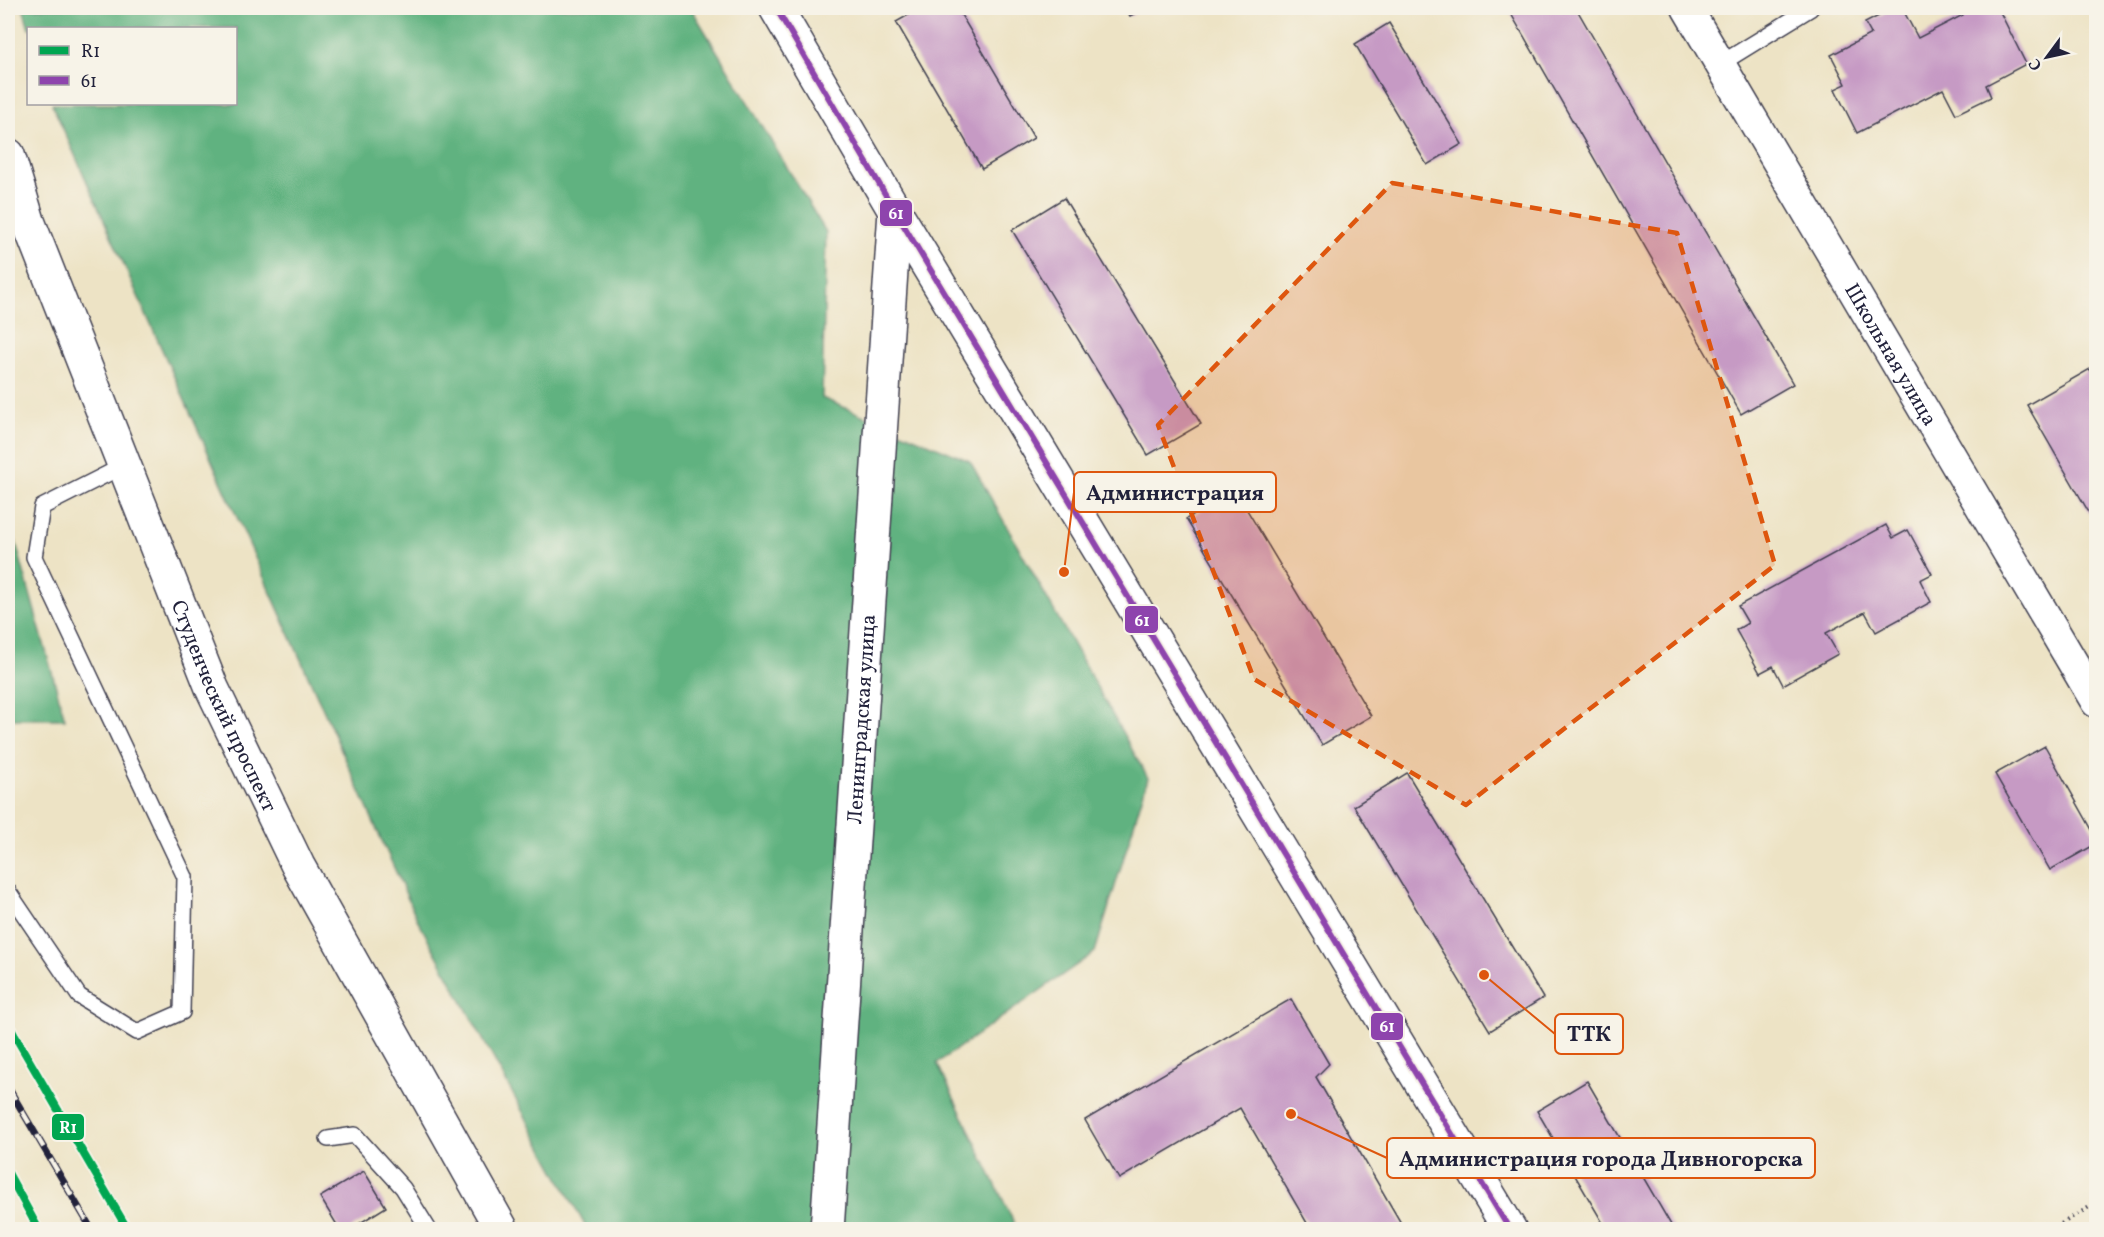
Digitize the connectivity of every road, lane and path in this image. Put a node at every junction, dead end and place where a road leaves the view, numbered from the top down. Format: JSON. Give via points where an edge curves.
{"nodes":[{"id":1,"x":776,"y":8,"type":"edge"},
{"id":2,"x":1687,"y":8,"type":"edge"},
{"id":3,"x":1812,"y":8,"type":"edge"},
{"id":4,"x":1720,"y":64,"type":"junction"},
{"id":5,"x":8,"y":155,"type":"edge"},
{"id":6,"x":895,"y":211,"type":"junction"},
{"id":7,"x":125,"y":465,"type":"junction"},
{"id":8,"x":2097,"y":702,"type":"edge"},
{"id":9,"x":8,"y":891,"type":"edge"},
{"id":10,"x":328,"y":1139,"type":"dead end"},
{"id":11,"x":2097,"y":1203,"type":"edge"},
{"id":12,"x":429,"y":1230,"type":"edge"},
{"id":13,"x":502,"y":1230,"type":"edge"},
{"id":14,"x":827,"y":1230,"type":"edge"},
{"id":15,"x":1510,"y":1230,"type":"edge"},
{"id":16,"x":2051,"y":1230,"type":"edge"}],
"edges":[{"from":1,"to":6,"type":"main road"},
{"from":2,"to":4,"type":"street","name":"Школьная улица"},
{"from":3,"to":4,"type":"lane"},
{"from":4,"to":8,"type":"street","name":"Школьная улица"},
{"from":5,"to":7,"type":"main road","name":"Студенческий проспект","via":[[28,221]]},
{"from":6,"to":14,"type":"main road","name":"Ленинградская улица"},
{"from":6,"to":15,"type":"main road"},
{"from":7,"to":9,"type":"lane","via":[[42,507],[34,557],[185,877],[182,1012],[137,1032],[79,996]]},
{"from":7,"to":13,"type":"main road","name":"Студенческий проспект","via":[[212,688],[298,866]]},
{"from":10,"to":12,"type":"lane","via":[[355,1135],[403,1188]]},
{"from":11,"to":16,"type":"path"}]}
